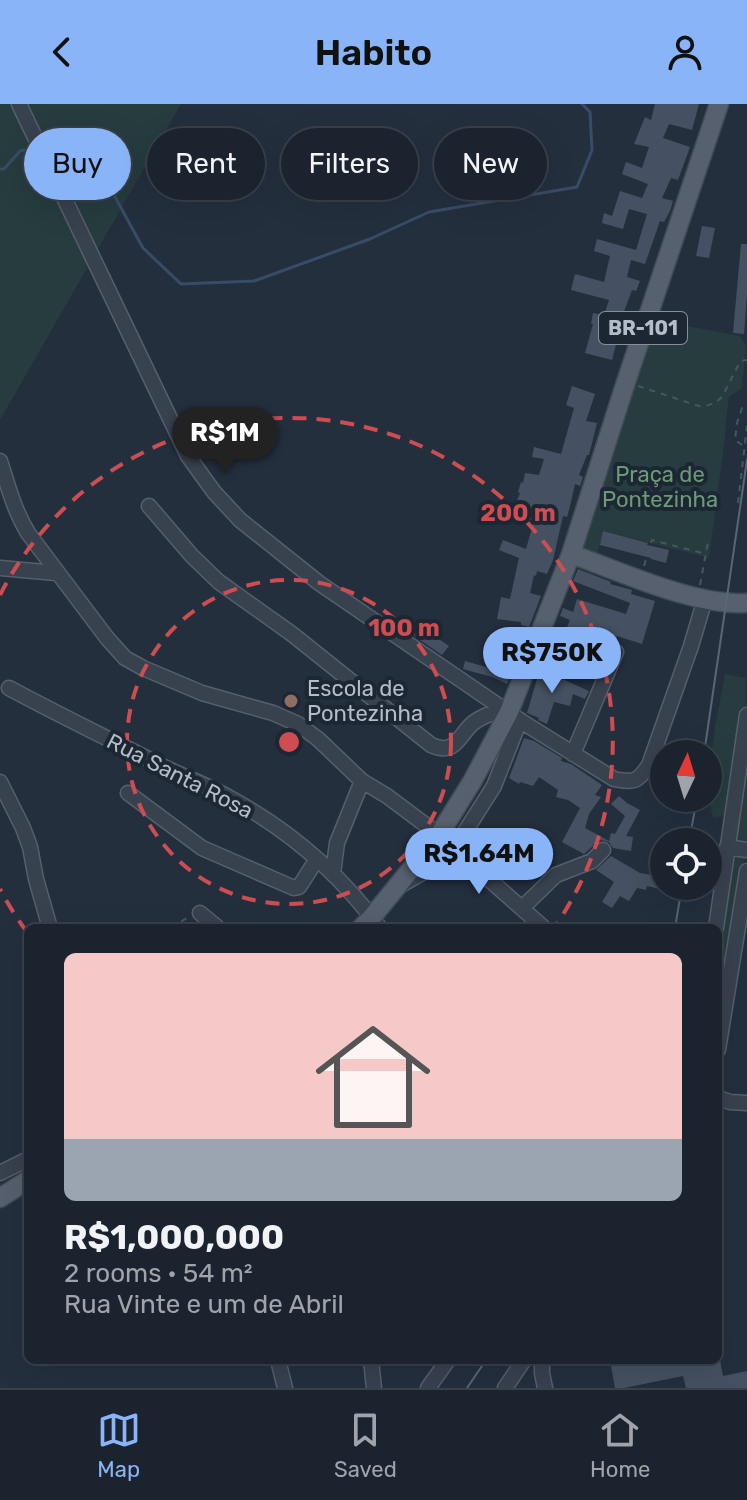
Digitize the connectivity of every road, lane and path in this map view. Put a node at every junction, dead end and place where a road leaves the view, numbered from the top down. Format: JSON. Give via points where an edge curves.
{"nodes":[{"id":1,"x":19,"y":104,"type":"edge"},
{"id":2,"x":719,"y":104,"type":"edge"},
{"id":3,"x":747,"y":360,"type":"edge"},
{"id":4,"x":626,"y":382,"type":"junction"},
{"id":5,"x":747,"y":408,"type":"edge"},
{"id":6,"x":737,"y":423,"type":"junction"},
{"id":7,"x":747,"y":425,"type":"edge"},
{"id":8,"x":744,"y":446,"type":"junction"},
{"id":9,"x":0,"y":461,"type":"edge"},
{"id":10,"x":738,"y":503,"type":"dead end"},
{"id":11,"x":149,"y":506,"type":"dead end"},
{"id":12,"x":708,"y":542,"type":"dead end"},
{"id":13,"x":571,"y":554,"type":"junction"},
{"id":14,"x":706,"y":554,"type":"junction"},
{"id":15,"x":0,"y":568,"type":"edge"},
{"id":16,"x":56,"y":573,"type":"junction"},
{"id":17,"x":640,"y":579,"type":"junction"},
{"id":18,"x":701,"y":598,"type":"junction"},
{"id":19,"x":747,"y":603,"type":"edge"},
{"id":20,"x":616,"y":652,"type":"dead end"},
{"id":21,"x":9,"y":688,"type":"dead end"},
{"id":22,"x":511,"y":713,"type":"junction"},
{"id":23,"x":747,"y":715,"type":"edge"},
{"id":24,"x":573,"y":754,"type":"junction"},
{"id":25,"x":479,"y":768,"type":"junction"},
{"id":26,"x":497,"y":778,"type":"junction"},
{"id":27,"x":362,"y":781,"type":"junction"},
{"id":28,"x":0,"y":782,"type":"edge"},
{"id":29,"x":128,"y":793,"type":"dead end"},
{"id":30,"x":445,"y":841,"type":"junction"},
{"id":31,"x":727,"y":847,"type":"junction"},
{"id":32,"x":603,"y":850,"type":"dead end"},
{"id":33,"x":747,"y":850,"type":"edge"},
{"id":34,"x":317,"y":859,"type":"junction"},
{"id":35,"x":333,"y":873,"type":"junction"},
{"id":36,"x":723,"y":880,"type":"junction"},
{"id":37,"x":746,"y":880,"type":"edge"},
{"id":38,"x":522,"y":908,"type":"junction"},
{"id":39,"x":200,"y":913,"type":"joint"},
{"id":40,"x":49,"y":924,"type":"edge"},
{"id":41,"x":176,"y":924,"type":"edge"},
{"id":42,"x":213,"y":924,"type":"edge"},
{"id":43,"x":371,"y":924,"type":"edge"},
{"id":44,"x":538,"y":924,"type":"edge"},
{"id":45,"x":717,"y":924,"type":"edge"},
{"id":46,"x":722,"y":1026,"type":"edge"},
{"id":47,"x":722,"y":1099,"type":"edge"},
{"id":48,"x":747,"y":1103,"type":"edge"},
{"id":49,"x":24,"y":1161,"type":"edge"},
{"id":50,"x":0,"y":1173,"type":"edge"},
{"id":51,"x":24,"y":1183,"type":"edge"},
{"id":52,"x":0,"y":1198,"type":"edge"},
{"id":53,"x":279,"y":1364,"type":"edge"},
{"id":54,"x":371,"y":1364,"type":"edge"},
{"id":55,"x":445,"y":1364,"type":"edge"},
{"id":56,"x":521,"y":1364,"type":"edge"},
{"id":57,"x":542,"y":1364,"type":"edge"},
{"id":58,"x":285,"y":1388,"type":"edge"},
{"id":59,"x":374,"y":1388,"type":"edge"},
{"id":60,"x":428,"y":1388,"type":"edge"},
{"id":61,"x":505,"y":1388,"type":"edge"},
{"id":62,"x":545,"y":1388,"type":"edge"}],
"edges":[{"from":1,"to":22,"type":"street","via":[[171,423],[214,492],[240,520],[319,583]]},
{"from":2,"to":4,"type":"main road","number":"BR-101"},
{"from":3,"to":4,"type":"path","via":[[741,361],[722,397],[702,407]]},
{"from":4,"to":13,"type":"main road","number":"BR-101"},
{"from":5,"to":6,"type":"path","via":[[742,408]]},
{"from":6,"to":7,"type":"path"},
{"from":6,"to":8,"type":"path","via":[[735,440]]},
{"from":7,"to":8,"type":"path"},
{"from":8,"to":10,"type":"path"},
{"from":9,"to":16,"type":"street","via":[[18,518]]},
{"from":11,"to":22,"type":"street","via":[[219,582],[431,745],[448,748],[473,723]]},
{"from":12,"to":14,"type":"path"},
{"from":13,"to":17,"type":"main road"},
{"from":13,"to":22,"type":"main road","number":"BR-101"},
{"from":14,"to":17,"type":"path","via":[[652,540]]},
{"from":14,"to":18,"type":"path"},
{"from":15,"to":16,"type":"street"},
{"from":16,"to":27,"type":"street","via":[[125,658],[202,693],[287,718]]},
{"from":17,"to":18,"type":"main road"},
{"from":18,"to":19,"type":"main road"},
{"from":18,"to":24,"type":"street","via":[[691,646],[642,776],[636,781],[614,779]]},
{"from":20,"to":24,"type":"street"},
{"from":21,"to":34,"type":"street","name":"Rua Santa Rosa","via":[[226,796]]},
{"from":22,"to":24,"type":"street"},
{"from":22,"to":25,"type":"main road","number":"BR-101"},
{"from":22,"to":26,"type":"street"},
{"from":23,"to":31,"type":"street"},
{"from":25,"to":26,"type":"street"},
{"from":25,"to":30,"type":"main road","number":"BR-101"},
{"from":26,"to":30,"type":"street","via":[[463,835]]},
{"from":27,"to":30,"type":"street"},
{"from":27,"to":35,"type":"street","via":[[337,843]]},
{"from":28,"to":40,"type":"street","via":[[30,847]]},
{"from":29,"to":34,"type":"street","via":[[202,848],[294,888]]},
{"from":30,"to":38,"type":"street"},
{"from":30,"to":43,"type":"main road","number":"BR-101","via":[[395,888]]},
{"from":31,"to":33,"type":"street"},
{"from":31,"to":36,"type":"street"},
{"from":32,"to":38,"type":"street","via":[[592,861],[556,875]]},
{"from":34,"to":35,"type":"street","name":"Rua Santa Rosa"},
{"from":35,"to":43,"type":"street","name":"Rua Santa Rosa"},
{"from":36,"to":37,"type":"street"},
{"from":36,"to":45,"type":"street"},
{"from":37,"to":46,"type":"street"},
{"from":38,"to":44,"type":"street"},
{"from":39,"to":41,"type":"path"},
{"from":39,"to":42,"type":"street"},
{"from":47,"to":48,"type":"street"},
{"from":49,"to":50,"type":"street"},
{"from":51,"to":52,"type":"main road"},
{"from":53,"to":58,"type":"street"},
{"from":54,"to":59,"type":"street"},
{"from":55,"to":60,"type":"street"},
{"from":56,"to":61,"type":"street"},
{"from":57,"to":62,"type":"street"}]}
